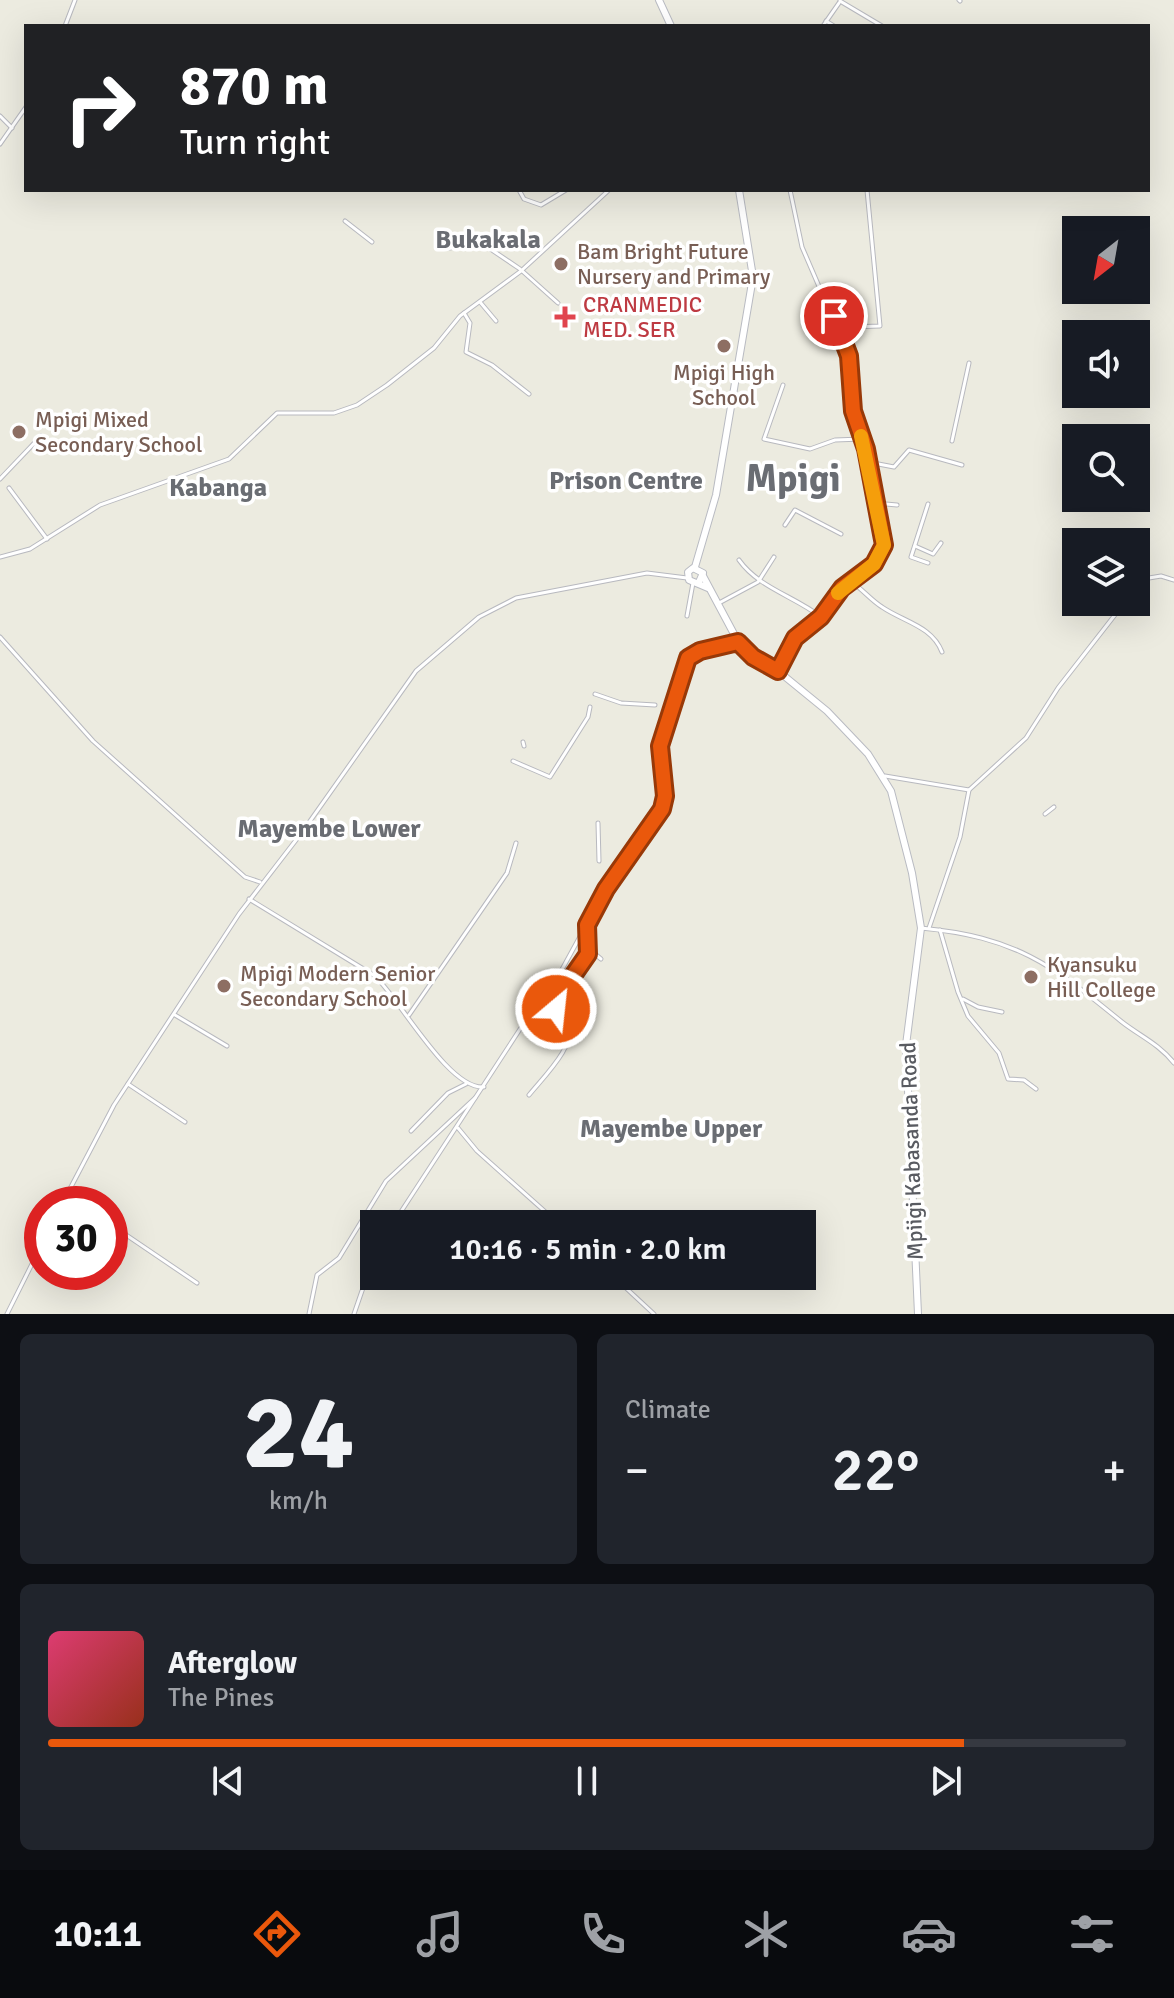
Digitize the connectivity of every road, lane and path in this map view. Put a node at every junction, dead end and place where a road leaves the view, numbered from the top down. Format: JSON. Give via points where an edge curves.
{"nodes":[{"id":1,"x":75,"y":0,"type":"edge"},
{"id":2,"x":659,"y":0,"type":"edge"},
{"id":3,"x":841,"y":1,"type":"edge"},
{"id":4,"x":66,"y":24,"type":"edge"},
{"id":5,"x":670,"y":24,"type":"edge"},
{"id":6,"x":825,"y":24,"type":"edge"},
{"id":7,"x":879,"y":24,"type":"edge"},
{"id":8,"x":24,"y":110,"type":"edge"},
{"id":9,"x":0,"y":116,"type":"edge"},
{"id":10,"x":12,"y":128,"type":"junction"},
{"id":11,"x":0,"y":144,"type":"edge"},
{"id":12,"x":520,"y":192,"type":"edge"},
{"id":13,"x":563,"y":192,"type":"edge"},
{"id":14,"x":607,"y":192,"type":"edge"},
{"id":15,"x":739,"y":192,"type":"edge"},
{"id":16,"x":790,"y":192,"type":"edge"},
{"id":17,"x":867,"y":192,"type":"edge"},
{"id":18,"x":345,"y":221,"type":"dead end"},
{"id":19,"x":372,"y":242,"type":"dead end"},
{"id":20,"x":449,"y":248,"type":"dead end"},
{"id":21,"x":521,"y":271,"type":"junction"},
{"id":22,"x":480,"y":302,"type":"junction"},
{"id":23,"x":558,"y":303,"type":"dead end"},
{"id":24,"x":464,"y":313,"type":"junction"},
{"id":25,"x":496,"y":321,"type":"dead end"},
{"id":26,"x":837,"y":322,"type":"junction"},
{"id":27,"x":969,"y":363,"type":"dead end"},
{"id":28,"x":783,"y":385,"type":"dead end"},
{"id":29,"x":529,"y":394,"type":"dead end"},
{"id":30,"x":41,"y":436,"type":"dead end"},
{"id":31,"x":862,"y":439,"type":"junction"},
{"id":32,"x":952,"y":441,"type":"dead end"},
{"id":33,"x":868,"y":462,"type":"junction"},
{"id":34,"x":962,"y":465,"type":"dead end"},
{"id":35,"x":0,"y":479,"type":"edge"},
{"id":36,"x":9,"y":488,"type":"dead end"},
{"id":37,"x":875,"y":503,"type":"junction"},
{"id":38,"x":928,"y":504,"type":"dead end"},
{"id":39,"x":897,"y":505,"type":"dead end"},
{"id":40,"x":785,"y":525,"type":"dead end"},
{"id":41,"x":841,"y":534,"type":"dead end"},
{"id":42,"x":47,"y":539,"type":"junction"},
{"id":43,"x":941,"y":543,"type":"dead end"},
{"id":44,"x":915,"y":546,"type":"junction"},
{"id":45,"x":701,"y":548,"type":"junction"},
{"id":46,"x":0,"y":557,"type":"edge"},
{"id":47,"x":774,"y":557,"type":"dead end"},
{"id":48,"x":739,"y":560,"type":"dead end"},
{"id":49,"x":928,"y":563,"type":"dead end"},
{"id":50,"x":627,"y":568,"type":"dead end"},
{"id":51,"x":629,"y":575,"type":"junction"},
{"id":52,"x":693,"y":577,"type":"junction"},
{"id":53,"x":1150,"y":578,"type":"edge"},
{"id":54,"x":1174,"y":580,"type":"edge"},
{"id":55,"x":758,"y":582,"type":"junction"},
{"id":56,"x":851,"y":582,"type":"junction"},
{"id":57,"x":716,"y":604,"type":"junction"},
{"id":58,"x":687,"y":616,"type":"dead end"},
{"id":59,"x":1114,"y":616,"type":"edge"},
{"id":60,"x":821,"y":617,"type":"junction"},
{"id":61,"x":0,"y":637,"type":"edge"},
{"id":62,"x":738,"y":642,"type":"junction"},
{"id":63,"x":688,"y":648,"type":"dead end"},
{"id":64,"x":942,"y":652,"type":"dead end"},
{"id":65,"x":691,"y":654,"type":"junction"},
{"id":66,"x":778,"y":671,"type":"junction"},
{"id":67,"x":595,"y":694,"type":"dead end"},
{"id":68,"x":655,"y":705,"type":"dead end"},
{"id":69,"x":590,"y":707,"type":"dead end"},
{"id":70,"x":513,"y":761,"type":"dead end"},
{"id":71,"x":882,"y":776,"type":"junction"},
{"id":72,"x":969,"y":790,"type":"junction"},
{"id":73,"x":1054,"y":807,"type":"dead end"},
{"id":74,"x":1045,"y":814,"type":"dead end"},
{"id":75,"x":598,"y":823,"type":"dead end"},
{"id":76,"x":516,"y":843,"type":"dead end"},
{"id":77,"x":599,"y":861,"type":"dead end"},
{"id":78,"x":261,"y":882,"type":"junction"},
{"id":79,"x":249,"y":899,"type":"junction"},
{"id":80,"x":587,"y":925,"type":"junction"},
{"id":81,"x":921,"y":928,"type":"junction"},
{"id":82,"x":929,"y":929,"type":"junction"},
{"id":83,"x":940,"y":930,"type":"junction"},
{"id":84,"x":589,"y":949,"type":"junction"},
{"id":85,"x":601,"y":959,"type":"dead end"},
{"id":86,"x":963,"y":999,"type":"junction"},
{"id":87,"x":1002,"y":1012,"type":"dead end"},
{"id":88,"x":175,"y":1015,"type":"junction"},
{"id":89,"x":408,"y":1015,"type":"junction"},
{"id":90,"x":227,"y":1046,"type":"dead end"},
{"id":91,"x":1174,"y":1063,"type":"edge"},
{"id":92,"x":128,"y":1084,"type":"junction"},
{"id":93,"x":466,"y":1084,"type":"junction"},
{"id":94,"x":484,"y":1087,"type":"junction"},
{"id":95,"x":1036,"y":1089,"type":"dead end"},
{"id":96,"x":529,"y":1095,"type":"dead end"},
{"id":97,"x":478,"y":1096,"type":"junction"},
{"id":98,"x":185,"y":1122,"type":"dead end"},
{"id":99,"x":458,"y":1128,"type":"junction"},
{"id":100,"x":411,"y":1131,"type":"dead end"},
{"id":101,"x":71,"y":1186,"type":"edge"},
{"id":102,"x":402,"y":1210,"type":"edge"},
{"id":103,"x":543,"y":1210,"type":"edge"},
{"id":104,"x":128,"y":1236,"type":"edge"},
{"id":105,"x":24,"y":1280,"type":"edge"},
{"id":106,"x":197,"y":1283,"type":"dead end"},
{"id":107,"x":362,"y":1290,"type":"edge"},
{"id":108,"x":628,"y":1290,"type":"edge"},
{"id":109,"x":7,"y":1314,"type":"edge"},
{"id":110,"x":309,"y":1314,"type":"edge"},
{"id":111,"x":354,"y":1314,"type":"edge"},
{"id":112,"x":654,"y":1314,"type":"edge"},
{"id":113,"x":918,"y":1314,"type":"edge"}],
"edges":[{"from":1,"to":4,"type":"street"},
{"from":2,"to":5,"type":"main road"},
{"from":3,"to":6,"type":"street"},
{"from":3,"to":7,"type":"street"},
{"from":8,"to":10,"type":"street"},
{"from":9,"to":10,"type":"street"},
{"from":10,"to":11,"type":"street"},
{"from":12,"to":13,"type":"street","via":[[541,205]]},
{"from":14,"to":21,"type":"street"},
{"from":15,"to":45,"type":"main road","via":[[753,277],[716,495]]},
{"from":16,"to":26,"type":"street","via":[[804,251]]},
{"from":17,"to":26,"type":"street","via":[[880,326]]},
{"from":18,"to":19,"type":"street"},
{"from":20,"to":21,"type":"street","via":[[483,244]]},
{"from":21,"to":22,"type":"street"},
{"from":21,"to":23,"type":"street"},
{"from":22,"to":24,"type":"street"},
{"from":22,"to":25,"type":"street"},
{"from":24,"to":29,"type":"street","via":[[470,323],[466,352]]},
{"from":24,"to":42,"type":"street","via":[[414,365],[357,405],[334,413],[277,413],[229,459],[100,505]]},
{"from":26,"to":31,"type":"street","via":[[849,356],[853,411]]},
{"from":27,"to":32,"type":"street"},
{"from":28,"to":31,"type":"street","via":[[764,439],[810,449],[835,440]]},
{"from":30,"to":35,"type":"street"},
{"from":31,"to":33,"type":"street"},
{"from":33,"to":34,"type":"street","via":[[894,467],[909,450]]},
{"from":33,"to":37,"type":"street"},
{"from":36,"to":42,"type":"street"},
{"from":37,"to":39,"type":"street"},
{"from":37,"to":56,"type":"street","via":[[884,545],[874,564]]},
{"from":38,"to":44,"type":"street"},
{"from":40,"to":41,"type":"street","via":[[795,510]]},
{"from":42,"to":46,"type":"street"},
{"from":43,"to":44,"type":"street","via":[[933,554]]},
{"from":44,"to":49,"type":"street","via":[[911,557]]},
{"from":45,"to":52,"type":"main road"},
{"from":45,"to":52,"type":"main road"},
{"from":47,"to":55,"type":"street"},
{"from":48,"to":55,"type":"street"},
{"from":50,"to":51,"type":"street"},
{"from":51,"to":52,"type":"street"},
{"from":51,"to":78,"type":"street","via":[[516,598],[458,633],[409,679]]},
{"from":52,"to":57,"type":"main road","name":"Mpiigi Kabasanda Road","via":[[708,588]]},
{"from":52,"to":58,"type":"street"},
{"from":53,"to":54,"type":"street"},
{"from":55,"to":57,"type":"street"},
{"from":55,"to":60,"type":"street"},
{"from":56,"to":60,"type":"street"},
{"from":56,"to":64,"type":"street","via":[[881,607],[915,623],[937,640]]},
{"from":57,"to":62,"type":"main road","name":"Mpiigi Kabasanda Road"},
{"from":59,"to":72,"type":"street","via":[[1026,738]]},
{"from":60,"to":66,"type":"street","via":[[795,638]]},
{"from":61,"to":78,"type":"street","via":[[93,741],[245,877]]},
{"from":62,"to":65,"type":"street"},
{"from":62,"to":66,"type":"main road","name":"Mpiigi Kabasanda Road"},
{"from":63,"to":65,"type":"street"},
{"from":65,"to":80,"type":"street","via":[[660,746],[662,809]]},
{"from":66,"to":71,"type":"main road","name":"Mpiigi Kabasanda Road","via":[[849,733]]},
{"from":67,"to":68,"type":"street","via":[[621,703]]},
{"from":69,"to":70,"type":"street","via":[[550,777]]},
{"from":71,"to":72,"type":"street"},
{"from":71,"to":81,"type":"main road","name":"Mpiigi Kabasanda Road","via":[[903,834]]},
{"from":72,"to":82,"type":"street","via":[[960,837]]},
{"from":73,"to":74,"type":"street"},
{"from":75,"to":77,"type":"street"},
{"from":76,"to":89,"type":"street","via":[[507,873]]},
{"from":78,"to":79,"type":"street"},
{"from":79,"to":88,"type":"street"},
{"from":79,"to":89,"type":"street","via":[[367,971]]},
{"from":80,"to":84,"type":"street"},
{"from":80,"to":94,"type":"street","via":[[548,995]]},
{"from":81,"to":82,"type":"street"},
{"from":81,"to":113,"type":"main road","name":"Mpiigi Kabasanda Road","via":[[906,1045]]},
{"from":82,"to":83,"type":"street"},
{"from":83,"to":86,"type":"street"},
{"from":83,"to":91,"type":"street","via":[[991,938],[1050,966]]},
{"from":84,"to":85,"type":"street"},
{"from":84,"to":96,"type":"street","via":[[555,1005],[572,1017],[571,1034]]},
{"from":86,"to":87,"type":"street"},
{"from":86,"to":95,"type":"street","via":[[968,1016],[999,1053],[1008,1079],[1024,1080]]},
{"from":88,"to":90,"type":"street"},
{"from":88,"to":92,"type":"street"},
{"from":89,"to":93,"type":"street"},
{"from":92,"to":98,"type":"street"},
{"from":92,"to":101,"type":"street"},
{"from":93,"to":94,"type":"street"},
{"from":93,"to":100,"type":"street","via":[[448,1093]]},
{"from":94,"to":97,"type":"street"},
{"from":97,"to":99,"type":"street"},
{"from":97,"to":110,"type":"street","via":[[386,1181],[339,1258],[317,1275]]},
{"from":99,"to":102,"type":"street"},
{"from":99,"to":103,"type":"street"},
{"from":104,"to":106,"type":"street"},
{"from":105,"to":109,"type":"street"},
{"from":107,"to":111,"type":"street"},
{"from":108,"to":112,"type":"street"}]}
